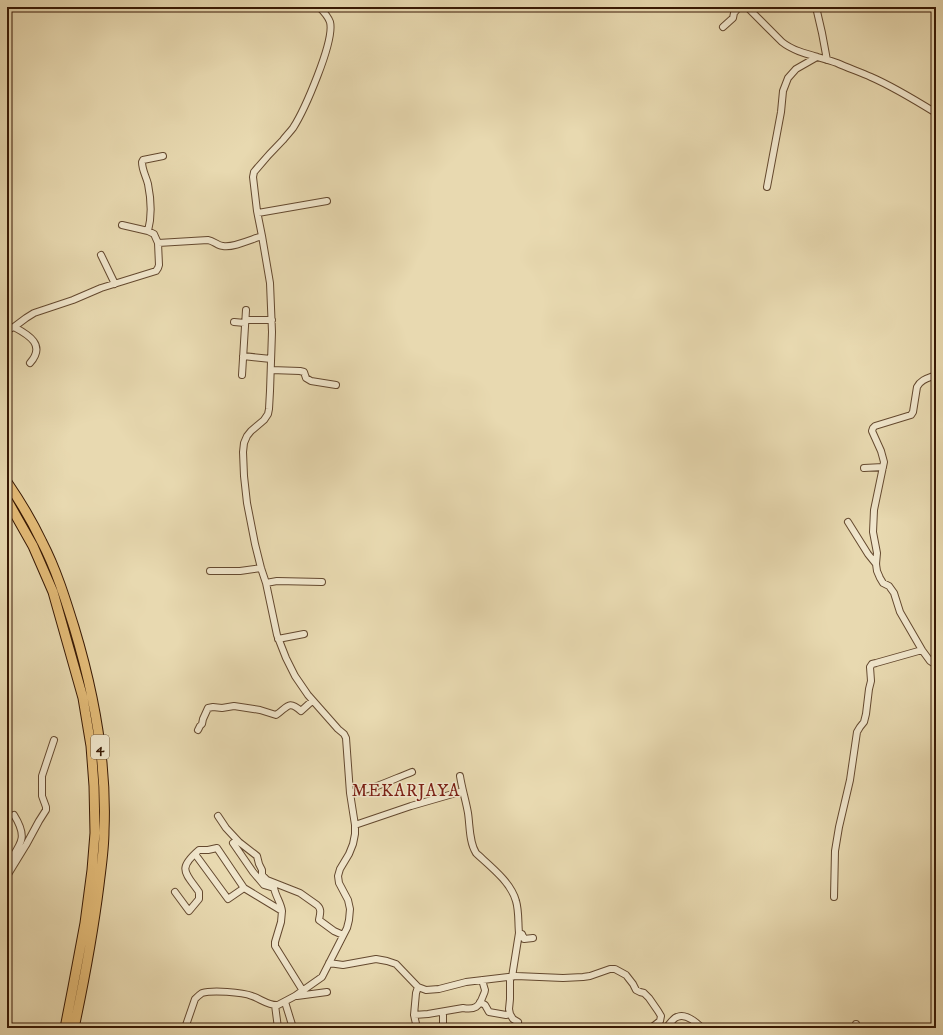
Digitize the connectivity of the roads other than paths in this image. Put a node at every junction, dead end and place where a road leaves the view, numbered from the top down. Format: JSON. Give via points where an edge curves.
{"nodes":[{"id":1,"x":319,"y":7,"type":"edge"},
{"id":2,"x":739,"y":7,"type":"edge"},
{"id":3,"x":747,"y":7,"type":"edge"},
{"id":4,"x":816,"y":7,"type":"edge"},
{"id":5,"x":723,"y":27,"type":"dead end"},
{"id":6,"x":817,"y":57,"type":"junction"},
{"id":7,"x":827,"y":60,"type":"junction"},
{"id":8,"x":936,"y":113,"type":"edge"},
{"id":9,"x":163,"y":156,"type":"dead end"},
{"id":10,"x":768,"y":187,"type":"dead end"},
{"id":11,"x":327,"y":201,"type":"dead end"},
{"id":12,"x":258,"y":214,"type":"junction"},
{"id":13,"x":122,"y":225,"type":"dead end"},
{"id":14,"x":148,"y":231,"type":"junction"},
{"id":15,"x":262,"y":236,"type":"junction"},
{"id":16,"x":158,"y":243,"type":"junction"},
{"id":17,"x":101,"y":255,"type":"dead end"},
{"id":18,"x":115,"y":284,"type":"junction"},
{"id":19,"x":246,"y":310,"type":"dead end"},
{"id":20,"x":272,"y":320,"type":"junction"},
{"id":21,"x":234,"y":322,"type":"dead end"},
{"id":22,"x":246,"y":322,"type":"junction"},
{"id":23,"x":14,"y":326,"type":"junction"},
{"id":24,"x":7,"y":330,"type":"edge"},
{"id":25,"x":243,"y":356,"type":"junction"},
{"id":26,"x":271,"y":359,"type":"junction"},
{"id":27,"x":30,"y":363,"type":"dead end"},
{"id":28,"x":271,"y":370,"type":"junction"},
{"id":29,"x":242,"y":375,"type":"dead end"},
{"id":30,"x":936,"y":375,"type":"edge"},
{"id":31,"x":336,"y":385,"type":"dead end"},
{"id":32,"x":883,"y":467,"type":"junction"},
{"id":33,"x":864,"y":468,"type":"dead end"},
{"id":34,"x":7,"y":482,"type":"edge"},
{"id":35,"x":7,"y":500,"type":"edge"},
{"id":36,"x":848,"y":522,"type":"dead end"},
{"id":37,"x":876,"y":564,"type":"junction"},
{"id":38,"x":261,"y":568,"type":"junction"},
{"id":39,"x":210,"y":571,"type":"dead end"},
{"id":40,"x":322,"y":582,"type":"dead end"},
{"id":41,"x":266,"y":583,"type":"junction"},
{"id":42,"x":304,"y":634,"type":"dead end"},
{"id":43,"x":278,"y":638,"type":"junction"},
{"id":44,"x":922,"y":650,"type":"junction"},
{"id":45,"x":936,"y":665,"type":"edge"},
{"id":46,"x":312,"y":701,"type":"junction"},
{"id":47,"x":198,"y":730,"type":"dead end"},
{"id":48,"x":54,"y":740,"type":"dead end"},
{"id":49,"x":412,"y":772,"type":"dead end"},
{"id":50,"x":460,"y":776,"type":"dead end"},
{"id":51,"x":463,"y":791,"type":"junction"},
{"id":52,"x":350,"y":793,"type":"junction"},
{"id":53,"x":14,"y":815,"type":"dead end"},
{"id":54,"x":218,"y":816,"type":"dead end"},
{"id":55,"x":355,"y":825,"type":"junction"},
{"id":56,"x":233,"y":843,"type":"dead end"},
{"id":57,"x":195,"y":854,"type":"junction"},
{"id":58,"x":9,"y":858,"type":"edge"},
{"id":59,"x":7,"y":865,"type":"edge"},
{"id":60,"x":7,"y":876,"type":"edge"},
{"id":61,"x":244,"y":888,"type":"junction"},
{"id":62,"x":175,"y":892,"type":"dead end"},
{"id":63,"x":834,"y":897,"type":"dead end"},
{"id":64,"x":282,"y":911,"type":"junction"},
{"id":65,"x":519,"y":933,"type":"junction"},
{"id":66,"x":343,"y":936,"type":"junction"},
{"id":67,"x":534,"y":938,"type":"dead end"},
{"id":68,"x":329,"y":963,"type":"junction"},
{"id":69,"x":511,"y":977,"type":"junction"},
{"id":70,"x":482,"y":980,"type":"junction"},
{"id":71,"x":418,"y":987,"type":"junction"},
{"id":72,"x":303,"y":991,"type":"junction"},
{"id":73,"x":327,"y":992,"type":"dead end"},
{"id":74,"x":295,"y":996,"type":"junction"},
{"id":75,"x":285,"y":1002,"type":"junction"},
{"id":76,"x":480,"y":1002,"type":"junction"},
{"id":77,"x":275,"y":1005,"type":"junction"},
{"id":78,"x":443,"y":1012,"type":"junction"},
{"id":79,"x":510,"y":1014,"type":"junction"},
{"id":80,"x":414,"y":1015,"type":"junction"},
{"id":81,"x":518,"y":1022,"type":"dead end"},
{"id":82,"x":65,"y":1028,"type":"edge"},
{"id":83,"x":74,"y":1028,"type":"edge"},
{"id":84,"x":186,"y":1028,"type":"edge"},
{"id":85,"x":278,"y":1028,"type":"edge"},
{"id":86,"x":292,"y":1028,"type":"edge"},
{"id":87,"x":417,"y":1028,"type":"edge"},
{"id":88,"x":443,"y":1028,"type":"edge"},
{"id":89,"x":651,"y":1028,"type":"edge"},
{"id":90,"x":666,"y":1028,"type":"edge"},
{"id":91,"x":702,"y":1028,"type":"edge"}],
"edges":[{"from":1,"to":12,"type":"street","via":[[329,21],[328,42],[307,102],[292,129],[254,172]]},
{"from":2,"to":5,"type":"street","via":[[733,18]]},
{"from":3,"to":6,"type":"street","via":[[787,46]]},
{"from":4,"to":7,"type":"street"},
{"from":6,"to":7,"type":"street"},
{"from":6,"to":10,"type":"street","via":[[796,69],[788,78],[783,91]]},
{"from":7,"to":8,"type":"street","via":[[871,77]]},
{"from":9,"to":14,"type":"street","via":[[142,162],[151,207]]},
{"from":11,"to":12,"type":"street"},
{"from":12,"to":15,"type":"street"},
{"from":13,"to":14,"type":"street"},
{"from":14,"to":16,"type":"street","via":[[154,234]]},
{"from":15,"to":16,"type":"street","via":[[229,246],[208,240]]},
{"from":15,"to":20,"type":"street","via":[[270,283]]},
{"from":16,"to":18,"type":"street","via":[[159,265],[156,271]]},
{"from":17,"to":18,"type":"street"},
{"from":18,"to":23,"type":"street","via":[[34,313]]},
{"from":19,"to":22,"type":"street"},
{"from":20,"to":22,"type":"street"},
{"from":20,"to":26,"type":"street"},
{"from":21,"to":22,"type":"street"},
{"from":22,"to":25,"type":"street"},
{"from":23,"to":24,"type":"street"},
{"from":23,"to":27,"type":"street","via":[[34,340],[36,352]]},
{"from":25,"to":26,"type":"street"},
{"from":25,"to":29,"type":"street"},
{"from":26,"to":28,"type":"street"},
{"from":28,"to":31,"type":"street","via":[[300,371],[311,381]]},
{"from":28,"to":38,"type":"street","via":[[268,414],[247,436],[243,452],[247,503]]},
{"from":30,"to":32,"type":"street","via":[[919,383],[911,415],[873,428],[884,462]]},
{"from":32,"to":33,"type":"street"},
{"from":32,"to":37,"type":"street","via":[[874,510]]},
{"from":34,"to":83,"type":"highway","number":"4","via":[[42,542],[62,588],[92,695],[100,743],[104,784],[102,855],[94,923]]},
{"from":35,"to":82,"type":"highway","number":"4","via":[[33,546],[53,592],[83,698],[91,746],[95,833],[92,870],[85,923]]},
{"from":36,"to":37,"type":"street"},
{"from":37,"to":44,"type":"street","via":[[880,578],[894,593],[900,612]]},
{"from":38,"to":39,"type":"street"},
{"from":38,"to":41,"type":"street"},
{"from":40,"to":41,"type":"street"},
{"from":41,"to":43,"type":"street"},
{"from":42,"to":43,"type":"street"},
{"from":43,"to":46,"type":"street","via":[[295,676]]},
{"from":44,"to":45,"type":"street"},
{"from":44,"to":63,"type":"street","via":[[876,662],[870,667],[871,681],[866,714],[857,732],[850,780],[839,827]]},
{"from":46,"to":47,"type":"street","via":[[301,711],[296,706],[289,705],[276,715],[234,706],[208,708]]},
{"from":46,"to":52,"type":"street","via":[[346,738]]},
{"from":48,"to":60,"type":"street","via":[[42,776],[42,796],[46,810]]},
{"from":49,"to":52,"type":"street","via":[[380,785]]},
{"from":50,"to":51,"type":"street"},
{"from":51,"to":55,"type":"street"},
{"from":51,"to":65,"type":"street","via":[[474,849],[508,885],[513,894]]},
{"from":52,"to":55,"type":"street"},
{"from":53,"to":58,"type":"street","via":[[22,833],[20,843]]},
{"from":54,"to":66,"type":"street","via":[[238,842],[257,856],[264,878],[300,893],[319,906],[319,920]]},
{"from":55,"to":66,"type":"street","via":[[353,844],[338,876],[350,909]]},
{"from":56,"to":64,"type":"street","via":[[264,885],[274,888]]},
{"from":57,"to":61,"type":"street","via":[[199,850],[217,848]]},
{"from":57,"to":61,"type":"street","via":[[228,899]]},
{"from":57,"to":62,"type":"street","via":[[185,868],[199,892],[199,899],[190,910]]},
{"from":58,"to":59,"type":"street"},
{"from":61,"to":64,"type":"street"},
{"from":64,"to":72,"type":"street","via":[[282,922],[274,942],[275,946]]},
{"from":65,"to":67,"type":"street","via":[[524,939]]},
{"from":65,"to":69,"type":"street"},
{"from":66,"to":68,"type":"street"},
{"from":68,"to":71,"type":"street","via":[[343,965],[376,959],[387,961],[396,964]]},
{"from":68,"to":72,"type":"street","via":[[322,977]]},
{"from":69,"to":70,"type":"street"},
{"from":69,"to":79,"type":"street"},
{"from":69,"to":89,"type":"street","via":[[583,977],[614,969],[626,975],[636,990],[644,993],[658,1011],[660,1021]]},
{"from":70,"to":71,"type":"street","via":[[439,989],[426,990]]},
{"from":70,"to":76,"type":"street","via":[[485,991]]},
{"from":71,"to":80,"type":"street"},
{"from":72,"to":74,"type":"street"},
{"from":73,"to":74,"type":"street"},
{"from":74,"to":75,"type":"street"},
{"from":75,"to":77,"type":"street"},
{"from":75,"to":86,"type":"street"},
{"from":76,"to":78,"type":"street","via":[[474,1008]]},
{"from":76,"to":79,"type":"street","via":[[489,1012]]},
{"from":77,"to":84,"type":"street","via":[[245,994],[202,993],[195,999]]},
{"from":77,"to":85,"type":"street"},
{"from":78,"to":80,"type":"street"},
{"from":78,"to":88,"type":"street"},
{"from":79,"to":81,"type":"street"},
{"from":80,"to":87,"type":"street"},
{"from":90,"to":91,"type":"street","via":[[676,1017],[682,1016]]}]}
